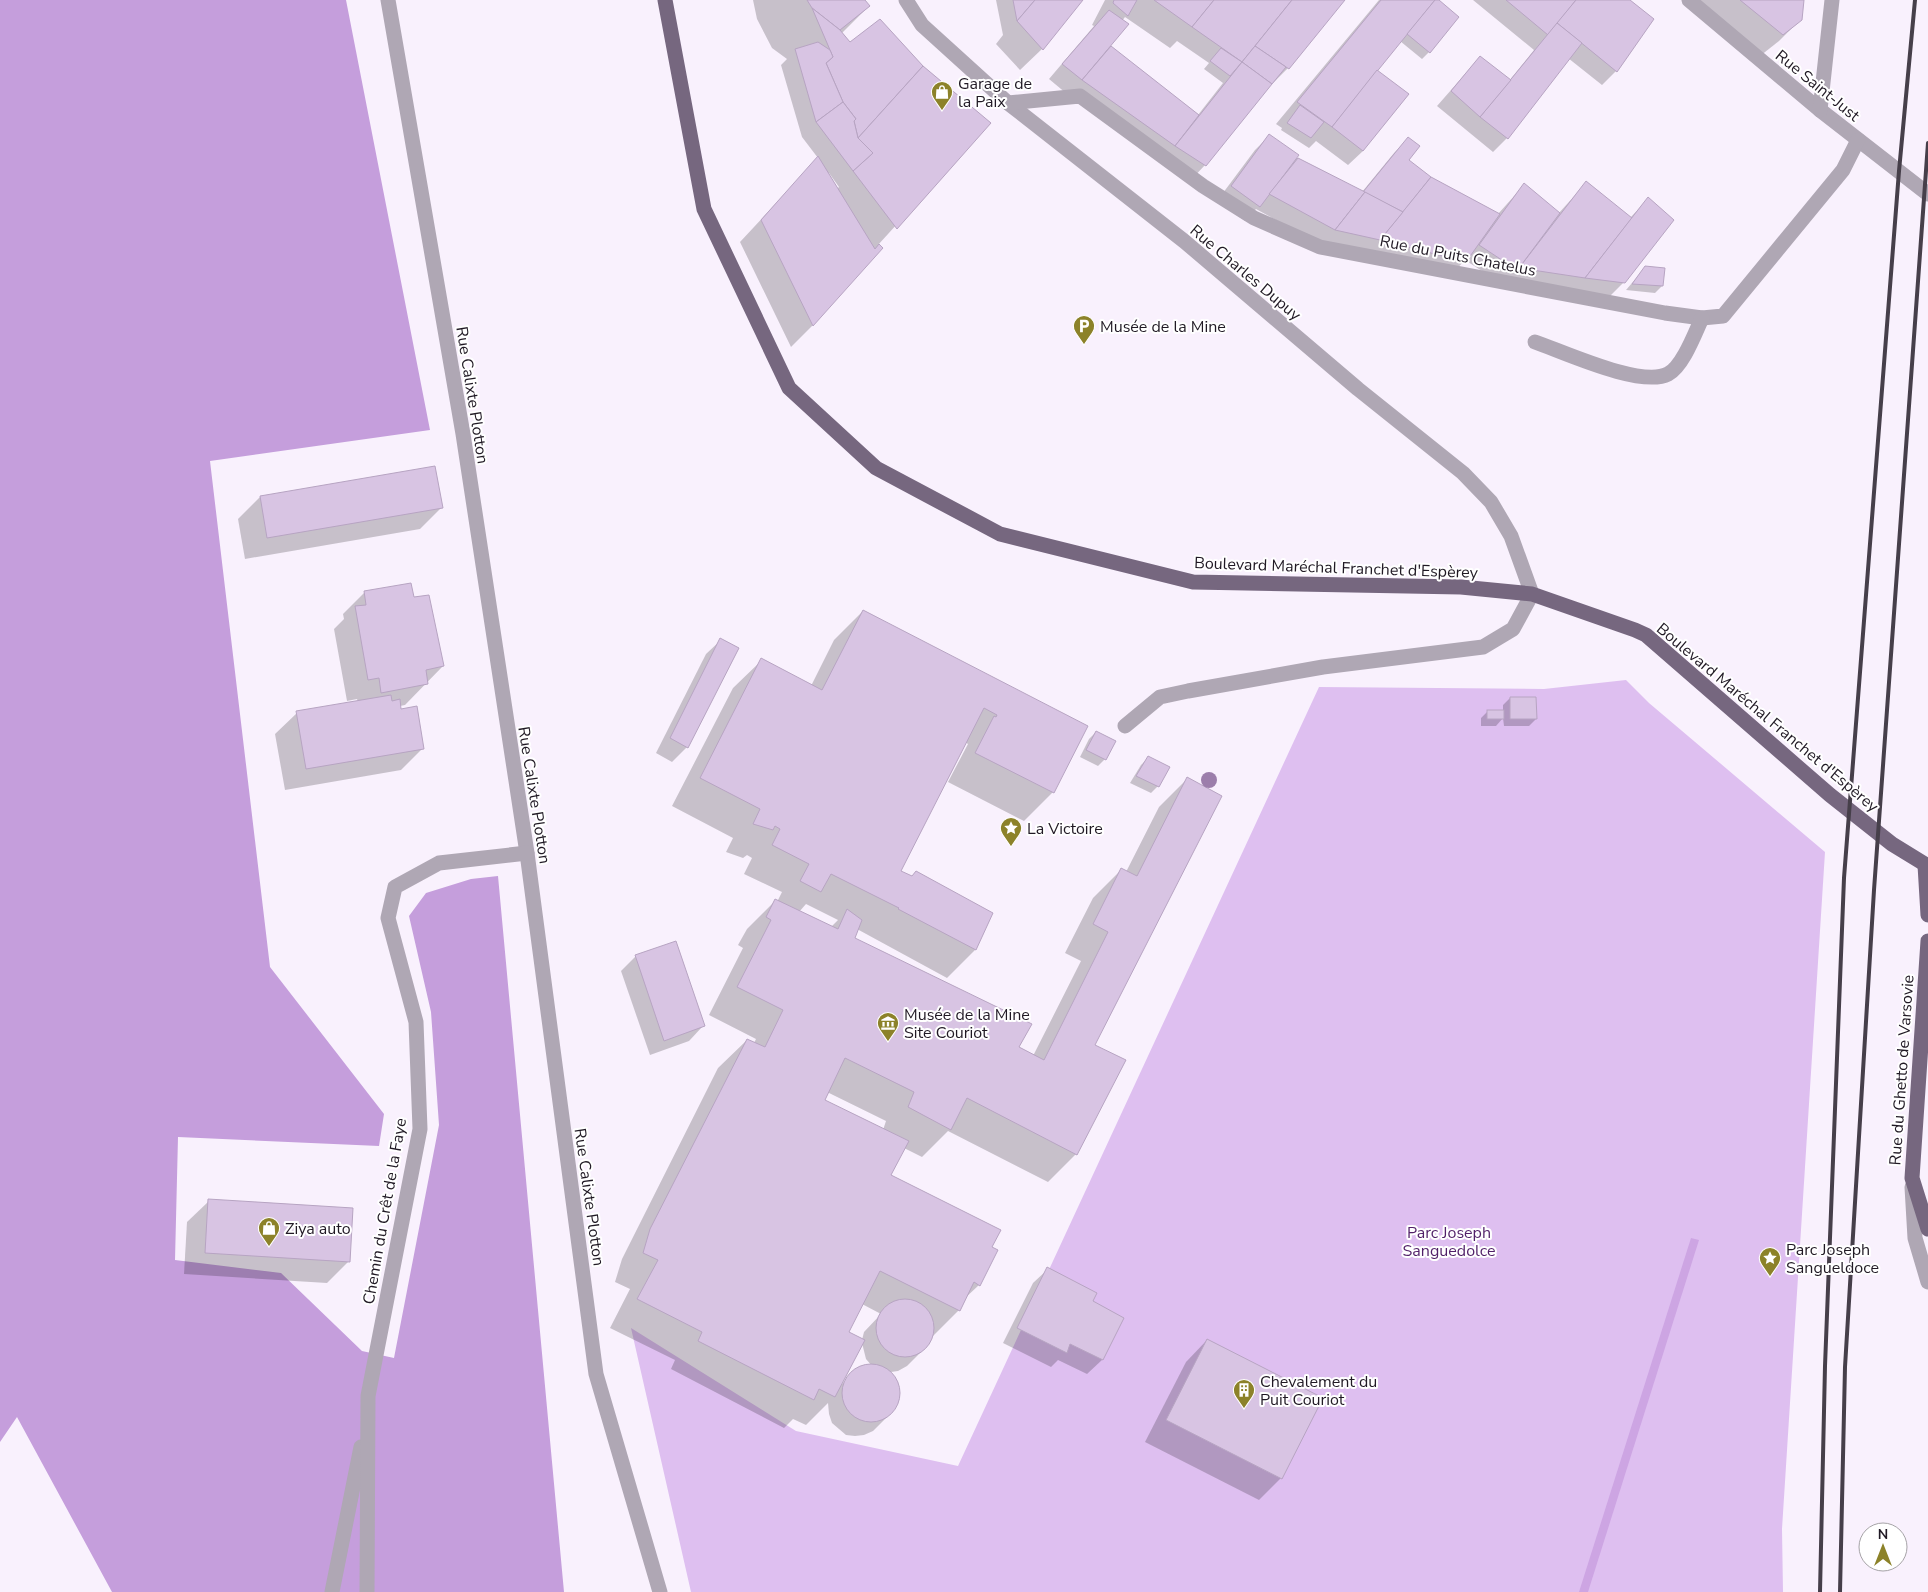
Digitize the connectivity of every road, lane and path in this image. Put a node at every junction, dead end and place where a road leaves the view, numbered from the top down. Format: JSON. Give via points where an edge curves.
{"nodes":[{"id":1,"x":388,"y":0,"type":"edge"},
{"id":2,"x":665,"y":0,"type":"edge"},
{"id":3,"x":906,"y":0,"type":"edge"},
{"id":4,"x":1689,"y":0,"type":"edge"},
{"id":5,"x":1832,"y":0,"type":"edge"},
{"id":6,"x":1008,"y":104,"type":"junction"},
{"id":7,"x":1820,"y":110,"type":"junction"},
{"id":8,"x":1858,"y":140,"type":"junction"},
{"id":9,"x":1928,"y":194,"type":"edge"},
{"id":10,"x":1702,"y":318,"type":"junction"},
{"id":11,"x":1535,"y":342,"type":"dead end"},
{"id":12,"x":1532,"y":594,"type":"junction"},
{"id":13,"x":1125,"y":726,"type":"dead end"},
{"id":14,"x":527,"y":853,"type":"junction"},
{"id":15,"x":1926,"y":866,"type":"edge"},
{"id":16,"x":1928,"y":914,"type":"edge"},
{"id":17,"x":1928,"y":940,"type":"edge"},
{"id":18,"x":1912,"y":1178,"type":"junction"},
{"id":19,"x":1928,"y":1229,"type":"edge"},
{"id":20,"x":1928,"y":1282,"type":"edge"},
{"id":21,"x":368,"y":1413,"type":"junction"},
{"id":22,"x":332,"y":1592,"type":"edge"},
{"id":23,"x":367,"y":1592,"type":"edge"},
{"id":24,"x":660,"y":1592,"type":"edge"}],
"edges":[{"from":1,"to":14,"type":"street","name":"Rue Calixte Plotton","via":[[463,434]]},
{"from":2,"to":12,"type":"main road","name":"Boulevard Maréchal Franchet d'Espèrey","via":[[704,210],[789,388],[876,468],[1000,534],[1193,582],[1461,587]]},
{"from":3,"to":6,"type":"street","name":"Rue Charles Dupuy","via":[[922,25]]},
{"from":4,"to":7,"type":"street","name":"Rue Saint-Just"},
{"from":5,"to":7,"type":"street"},
{"from":6,"to":10,"type":"street","name":"Rue du Puits Chatelus","via":[[1080,96],[1203,186],[1254,218],[1320,246]]},
{"from":6,"to":12,"type":"street","name":"Rue Charles Dupuy","via":[[1184,241],[1358,389],[1463,473],[1491,502],[1511,536]]},
{"from":7,"to":8,"type":"street","name":"Rue Saint-Just"},
{"from":8,"to":9,"type":"street","name":"Rue Saint-Just"},
{"from":8,"to":10,"type":"street","name":"Rue du Puits Chatelus","via":[[1843,170],[1723,316]]},
{"from":10,"to":11,"type":"street","via":[[1680,361],[1668,374],[1648,378],[1621,373]]},
{"from":12,"to":13,"type":"street","via":[[1513,629],[1483,647],[1323,667],[1188,691],[1160,698]]},
{"from":12,"to":15,"type":"main road","name":"Boulevard Maréchal Franchet d'Espèrey","via":[[1646,636],[1830,794],[1892,844]]},
{"from":14,"to":21,"type":"street","name":"Chemin du Crêt de la Faye","via":[[440,863],[395,887],[388,918],[416,1022],[420,1128],[368,1396]]},
{"from":14,"to":24,"type":"street","name":"Rue Calixte Plotton","via":[[596,1374]]},
{"from":15,"to":16,"type":"main road"},
{"from":17,"to":18,"type":"main road","name":"Rue du Ghetto de Varsovie"},
{"from":18,"to":19,"type":"main road","name":"Rue du Ghetto de Varsovie"},
{"from":18,"to":20,"type":"street","via":[[1915,1238]]},
{"from":21,"to":22,"type":"street"},
{"from":21,"to":23,"type":"street","name":"Chemin du Crêt de la Faye"}]}
